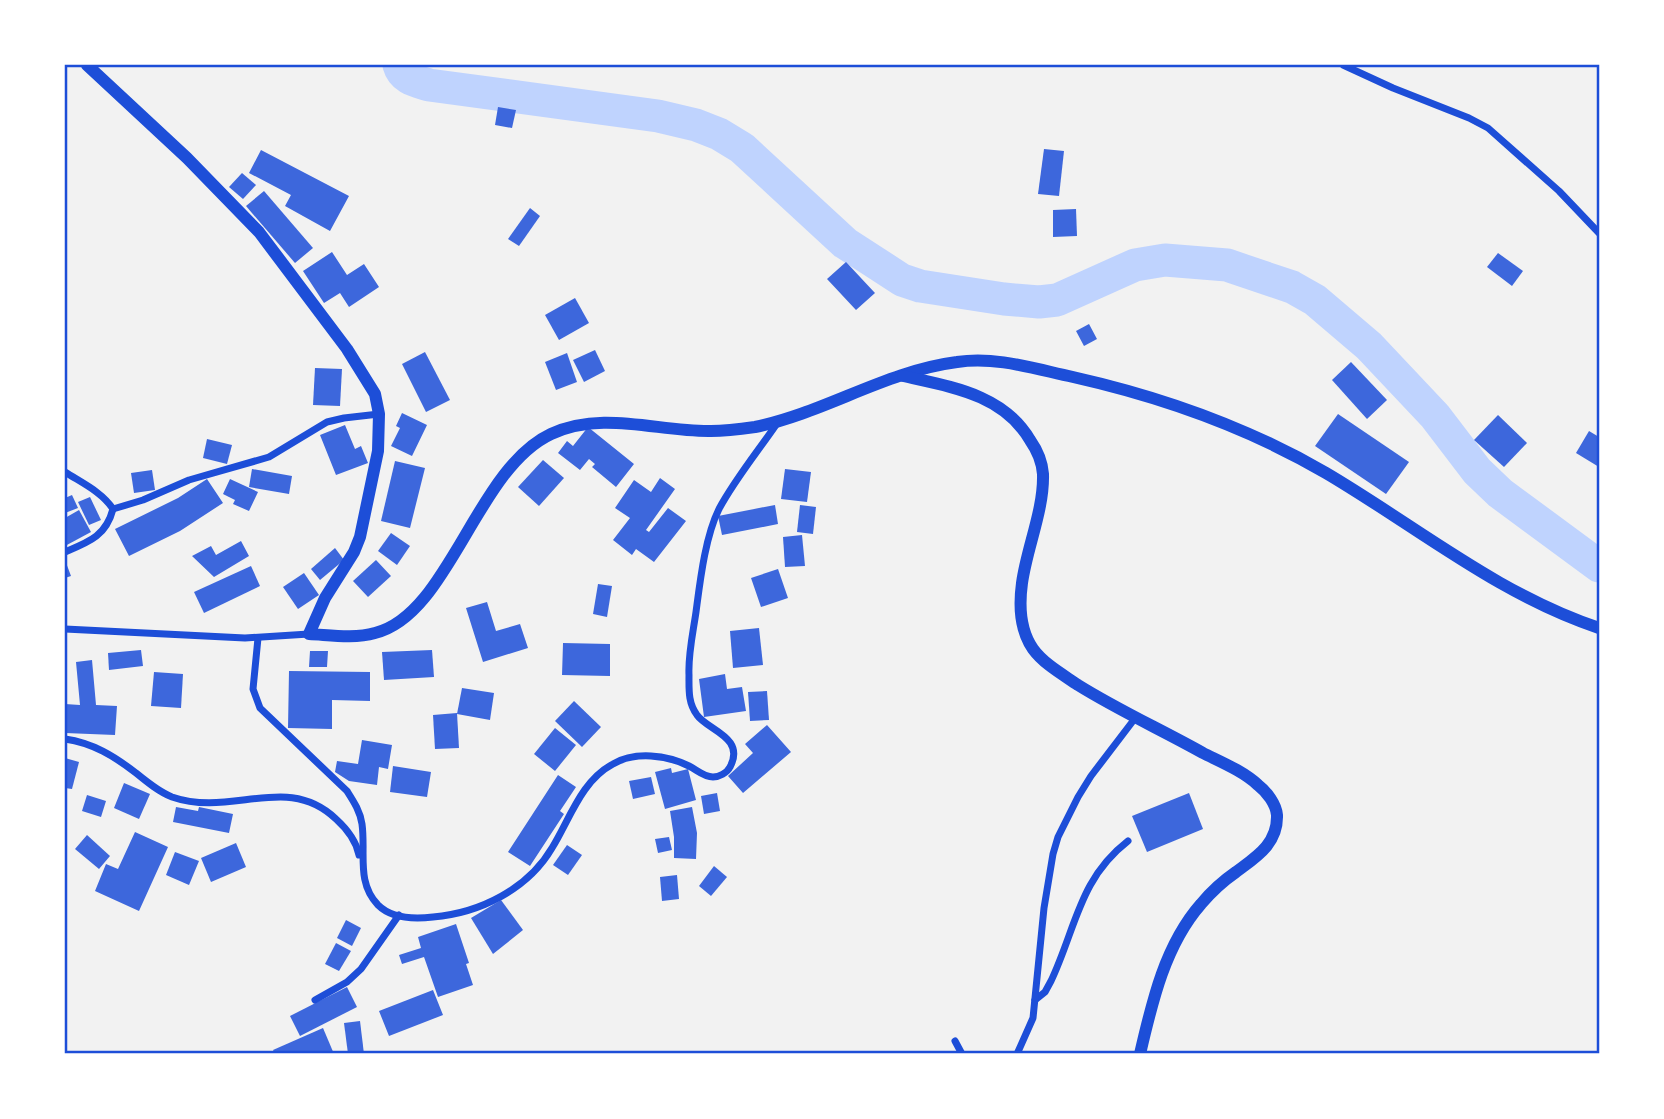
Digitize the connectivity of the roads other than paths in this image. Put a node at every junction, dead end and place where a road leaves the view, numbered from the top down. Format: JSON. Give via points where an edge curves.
{"nodes":[{"id":1,"x":87,"y":65,"type":"edge"},
{"id":2,"x":1343,"y":65,"type":"edge"},
{"id":3,"x":1599,"y":233,"type":"edge"},
{"id":4,"x":902,"y":376,"type":"junction"},
{"id":5,"x":379,"y":414,"type":"junction"},
{"id":6,"x":779,"y":421,"type":"junction"},
{"id":7,"x":65,"y":472,"type":"edge"},
{"id":8,"x":113,"y":509,"type":"junction"},
{"id":9,"x":65,"y":552,"type":"edge"},
{"id":10,"x":1599,"y":628,"type":"edge"},
{"id":11,"x":65,"y":629,"type":"edge"},
{"id":12,"x":309,"y":634,"type":"junction"},
{"id":13,"x":258,"y":638,"type":"junction"},
{"id":14,"x":1136,"y":717,"type":"junction"},
{"id":15,"x":65,"y":739,"type":"edge"},
{"id":16,"x":1128,"y":841,"type":"dead end"},
{"id":17,"x":363,"y":873,"type":"junction"},
{"id":18,"x":399,"y":915,"type":"junction"},
{"id":19,"x":315,"y":1000,"type":"dead end"},
{"id":20,"x":1035,"y":1000,"type":"junction"},
{"id":21,"x":955,"y":1041,"type":"dead end"},
{"id":22,"x":962,"y":1054,"type":"edge"},
{"id":23,"x":1017,"y":1054,"type":"edge"},
{"id":24,"x":1140,"y":1054,"type":"edge"}],
"edges":[{"from":1,"to":5,"type":"street","via":[[213,182],[259,232],[362,369]]},
{"from":2,"to":3,"type":"street","via":[[1488,128]]},
{"from":4,"to":6,"type":"street"},
{"from":4,"to":10,"type":"street","via":[[960,361],[1003,362],[1167,402],[1269,442],[1517,592],[1565,617]]},
{"from":4,"to":14,"type":"street","via":[[983,398],[1005,409],[1024,430],[1038,453],[1043,473],[1019,606],[1022,625],[1031,647],[1045,663]]},
{"from":5,"to":8,"type":"street","via":[[327,422],[269,457]]},
{"from":5,"to":12,"type":"street","via":[[379,451],[360,537]]},
{"from":6,"to":12,"type":"street","via":[[709,431],[614,422],[554,433],[520,457],[495,488],[430,590],[406,617],[375,633]]},
{"from":6,"to":18,"type":"street","via":[[718,511],[703,562],[688,658],[689,699],[695,713],[722,731],[731,745],[733,755],[726,772],[709,777],[689,765],[645,755],[611,764],[590,781],[552,849],[519,886],[446,916],[415,919]]},
{"from":7,"to":8,"type":"street"},
{"from":8,"to":9,"type":"street","via":[[104,530]]},
{"from":11,"to":13,"type":"street"},
{"from":12,"to":13,"type":"street"},
{"from":13,"to":17,"type":"street","via":[[253,689],[260,708],[357,806]]},
{"from":14,"to":20,"type":"street","via":[[1084,786],[1058,837],[1044,908]]},
{"from":14,"to":24,"type":"street","via":[[1257,784],[1277,813],[1268,847],[1219,886],[1181,930],[1149,1013]]},
{"from":15,"to":17,"type":"street","via":[[103,750],[169,796],[191,802],[213,805],[291,796],[312,803],[347,830],[358,848]]},
{"from":16,"to":20,"type":"street","via":[[1097,871],[1051,981]]},
{"from":17,"to":18,"type":"street","via":[[380,907]]},
{"from":18,"to":19,"type":"street","via":[[361,969]]},
{"from":20,"to":23,"type":"street"},
{"from":21,"to":22,"type":"street"}]}
